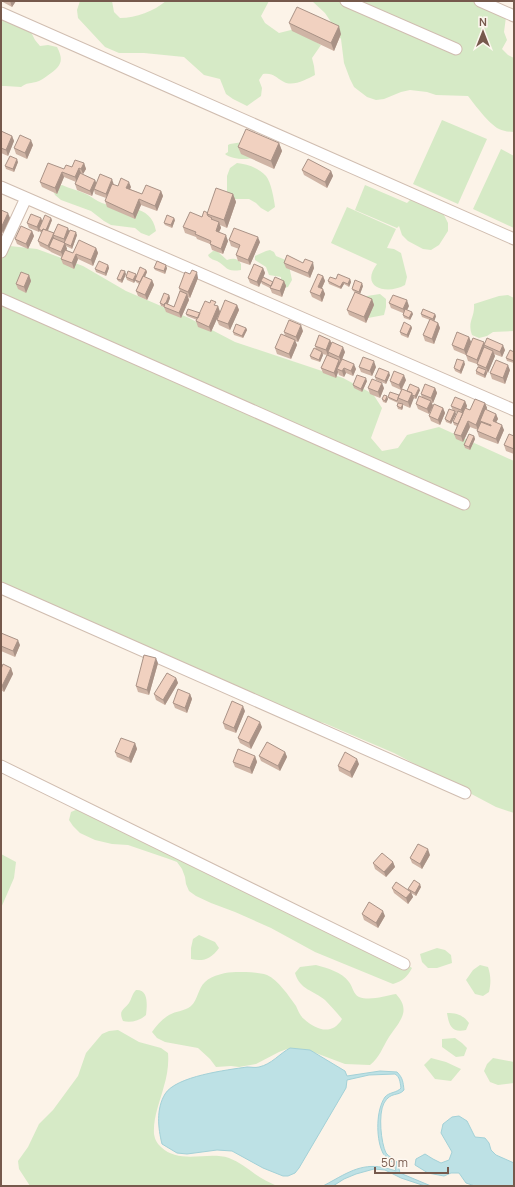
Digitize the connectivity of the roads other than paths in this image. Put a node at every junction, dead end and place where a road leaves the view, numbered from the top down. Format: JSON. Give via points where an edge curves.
{"nodes":[{"id":1,"x":346,"y":1,"type":"edge"},
{"id":2,"x":480,"y":1,"type":"edge"},
{"id":3,"x":1,"y":13,"type":"edge"},
{"id":4,"x":514,"y":16,"type":"edge"},
{"id":5,"x":456,"y":49,"type":"dead end"},
{"id":6,"x":1,"y":187,"type":"edge"},
{"id":7,"x":26,"y":198,"type":"junction"},
{"id":8,"x":514,"y":239,"type":"edge"},
{"id":9,"x":1,"y":252,"type":"edge"},
{"id":10,"x":1,"y":298,"type":"edge"},
{"id":11,"x":514,"y":410,"type":"edge"},
{"id":12,"x":464,"y":504,"type":"dead end"},
{"id":13,"x":1,"y":588,"type":"edge"},
{"id":14,"x":1,"y":766,"type":"edge"},
{"id":15,"x":465,"y":792,"type":"dead end"},
{"id":16,"x":404,"y":964,"type":"dead end"}],
"edges":[{"from":1,"to":5,"type":"street"},
{"from":2,"to":4,"type":"street"},
{"from":3,"to":8,"type":"street"},
{"from":6,"to":7,"type":"street"},
{"from":7,"to":9,"type":"street"},
{"from":7,"to":11,"type":"street"},
{"from":10,"to":12,"type":"street"},
{"from":13,"to":15,"type":"street"},
{"from":14,"to":16,"type":"street"}]}
